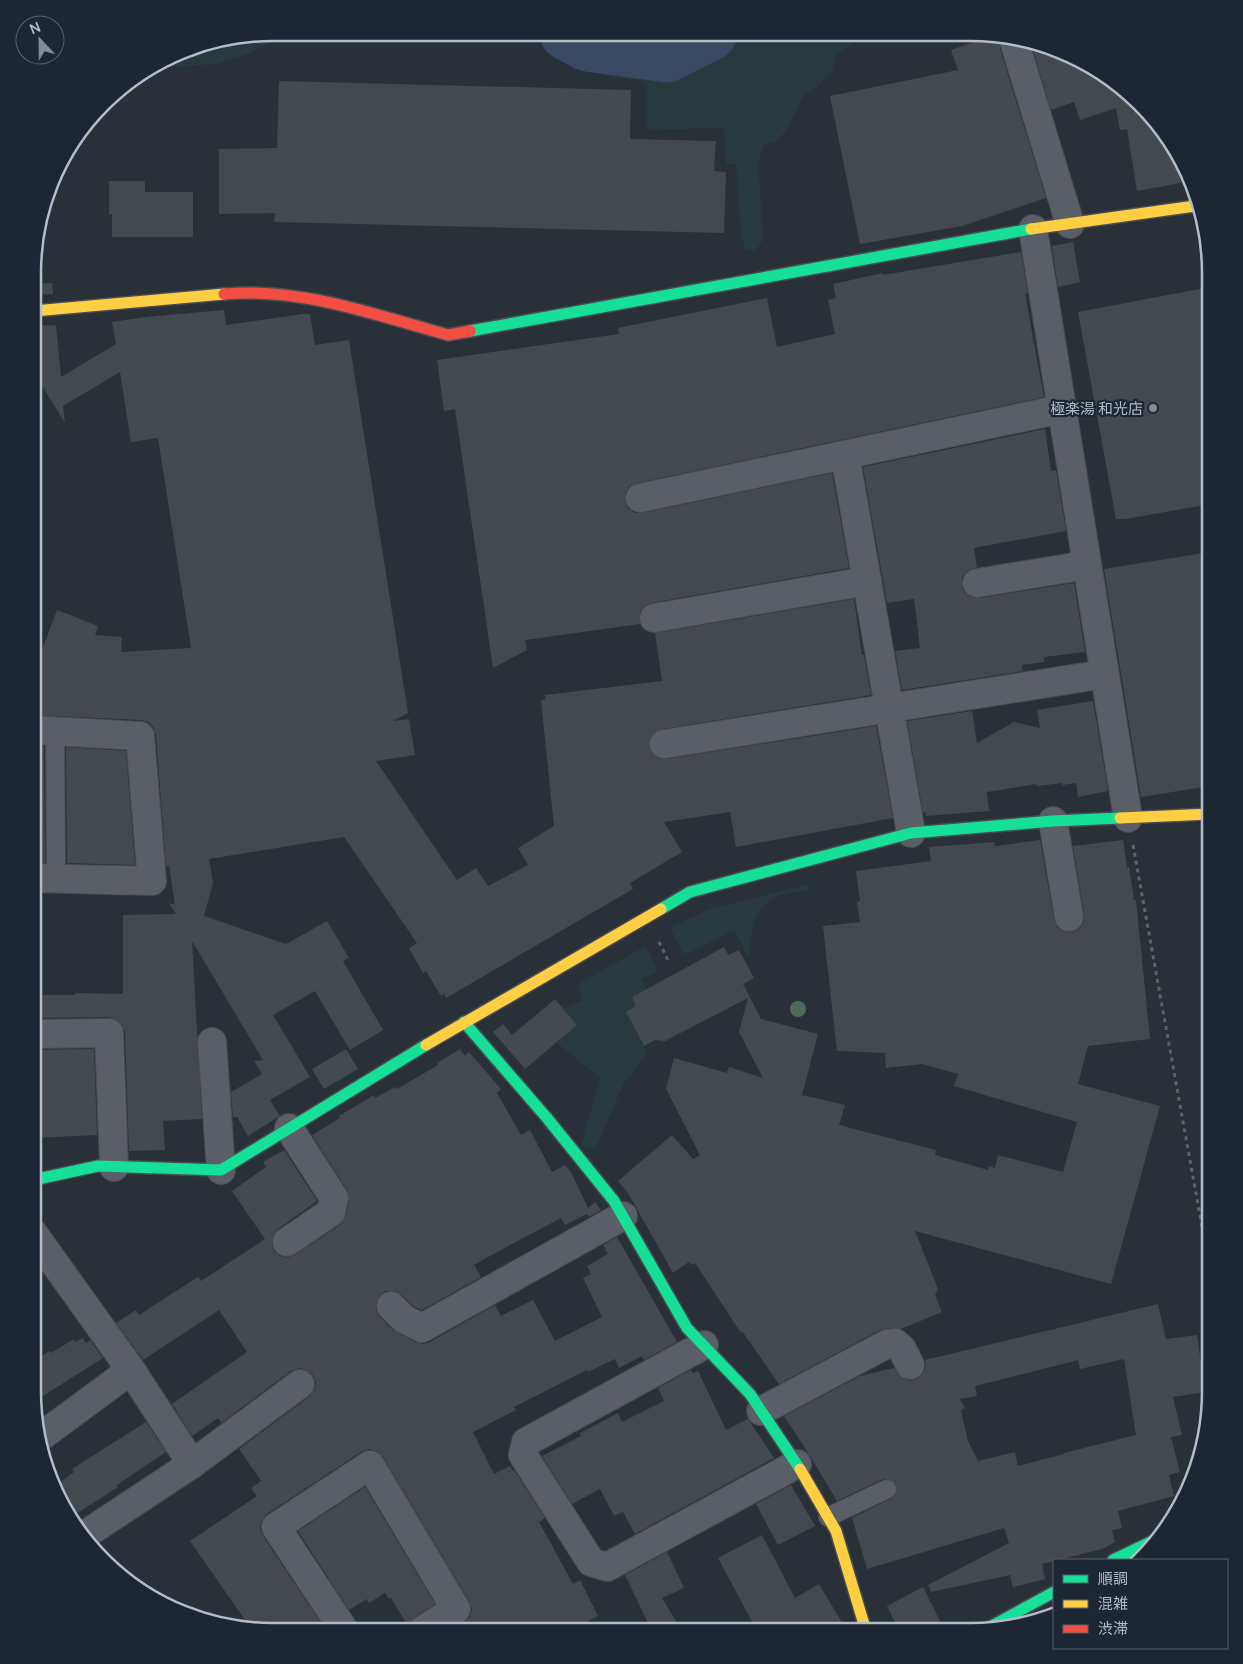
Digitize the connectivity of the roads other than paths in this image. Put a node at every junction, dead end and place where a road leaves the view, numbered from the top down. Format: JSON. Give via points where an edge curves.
{"nodes":[{"id":1,"x":1016,"y":46,"type":"edge"},
{"id":2,"x":1191,"y":205,"type":"edge"},
{"id":3,"x":1070,"y":224,"type":"junction"},
{"id":4,"x":1033,"y":229,"type":"junction"},
{"id":5,"x":41,"y":310,"type":"edge"},
{"id":6,"x":1062,"y":409,"type":"junction"},
{"id":7,"x":845,"y":455,"type":"junction"},
{"id":8,"x":640,"y":498,"type":"dead end"},
{"id":9,"x":1086,"y":565,"type":"junction"},
{"id":10,"x":867,"y":582,"type":"junction"},
{"id":11,"x":977,"y":583,"type":"dead end"},
{"id":12,"x":654,"y":618,"type":"dead end"},
{"id":13,"x":1104,"y":674,"type":"junction"},
{"id":14,"x":889,"y":707,"type":"junction"},
{"id":15,"x":44,"y":731,"type":"edge"},
{"id":16,"x":664,"y":744,"type":"dead end"},
{"id":17,"x":1202,"y":814,"type":"edge"},
{"id":18,"x":1128,"y":818,"type":"junction"},
{"id":19,"x":1053,"y":821,"type":"junction"},
{"id":20,"x":911,"y":833,"type":"junction"},
{"id":21,"x":44,"y":878,"type":"edge"},
{"id":22,"x":1069,"y":917,"type":"dead end"},
{"id":23,"x":464,"y":1022,"type":"junction"},
{"id":24,"x":41,"y":1034,"type":"edge"},
{"id":25,"x":212,"y":1042,"type":"dead end"},
{"id":26,"x":289,"y":1128,"type":"junction"},
{"id":27,"x":114,"y":1167,"type":"junction"},
{"id":28,"x":221,"y":1170,"type":"junction"},
{"id":29,"x":41,"y":1178,"type":"edge"},
{"id":30,"x":623,"y":1216,"type":"junction"},
{"id":31,"x":287,"y":1242,"type":"dead end"},
{"id":32,"x":41,"y":1243,"type":"edge"},
{"id":33,"x":391,"y":1306,"type":"dead end"},
{"id":34,"x":704,"y":1345,"type":"junction"},
{"id":35,"x":910,"y":1365,"type":"dead end"},
{"id":36,"x":131,"y":1370,"type":"junction"},
{"id":37,"x":300,"y":1384,"type":"dead end"},
{"id":38,"x":761,"y":1411,"type":"junction"},
{"id":39,"x":45,"y":1432,"type":"edge"},
{"id":40,"x":192,"y":1464,"type":"junction"},
{"id":41,"x":797,"y":1464,"type":"junction"},
{"id":42,"x":886,"y":1489,"type":"dead end"},
{"id":43,"x":828,"y":1517,"type":"junction"},
{"id":44,"x":89,"y":1532,"type":"edge"},
{"id":45,"x":1142,"y":1546,"type":"edge"},
{"id":46,"x":1115,"y":1559,"type":"edge"},
{"id":47,"x":1053,"y":1593,"type":"edge"},
{"id":48,"x":1002,"y":1621,"type":"edge"},
{"id":49,"x":339,"y":1623,"type":"edge"},
{"id":50,"x":443,"y":1623,"type":"edge"},
{"id":51,"x":864,"y":1623,"type":"edge"}],
"edges":[{"from":1,"to":3,"type":"street"},
{"from":2,"to":3,"type":"street"},
{"from":3,"to":4,"type":"street"},
{"from":4,"to":5,"type":"street","via":[[448,335],[314,299],[248,292]]},
{"from":4,"to":6,"type":"street"},
{"from":6,"to":7,"type":"street"},
{"from":6,"to":9,"type":"street"},
{"from":7,"to":8,"type":"street"},
{"from":7,"to":10,"type":"street"},
{"from":9,"to":11,"type":"street"},
{"from":9,"to":13,"type":"street"},
{"from":10,"to":12,"type":"street"},
{"from":10,"to":14,"type":"street"},
{"from":13,"to":14,"type":"street"},
{"from":13,"to":18,"type":"street"},
{"from":14,"to":16,"type":"street"},
{"from":14,"to":20,"type":"street"},
{"from":15,"to":21,"type":"lane"},
{"from":15,"to":21,"type":"street","via":[[140,736],[152,881]]},
{"from":17,"to":18,"type":"street"},
{"from":18,"to":19,"type":"street"},
{"from":19,"to":20,"type":"street"},
{"from":19,"to":22,"type":"street"},
{"from":20,"to":23,"type":"street","via":[[690,892]]},
{"from":23,"to":26,"type":"street"},
{"from":23,"to":30,"type":"street","via":[[547,1118]]},
{"from":24,"to":27,"type":"street","via":[[109,1033]]},
{"from":25,"to":28,"type":"street"},
{"from":26,"to":28,"type":"street"},
{"from":26,"to":31,"type":"street","via":[[334,1198],[331,1212]]},
{"from":27,"to":28,"type":"street"},
{"from":27,"to":29,"type":"street","via":[[98,1166]]},
{"from":30,"to":33,"type":"street","via":[[422,1328],[404,1319]]},
{"from":30,"to":34,"type":"street","via":[[687,1328]]},
{"from":32,"to":36,"type":"street"},
{"from":34,"to":38,"type":"street","via":[[750,1394]]},
{"from":34,"to":41,"type":"street","via":[[526,1442],[523,1455],[591,1562],[607,1567]]},
{"from":35,"to":38,"type":"street","via":[[895,1342],[887,1344]]},
{"from":36,"to":39,"type":"street"},
{"from":36,"to":40,"type":"street"},
{"from":37,"to":40,"type":"street"},
{"from":38,"to":41,"type":"street"},
{"from":40,"to":44,"type":"street"},
{"from":41,"to":43,"type":"street"},
{"from":42,"to":43,"type":"lane"},
{"from":43,"to":51,"type":"street","via":[[836,1531]]},
{"from":45,"to":46,"type":"street"},
{"from":47,"to":48,"type":"street"},
{"from":49,"to":50,"type":"street","via":[[276,1527],[370,1466],[456,1609]]}]}
